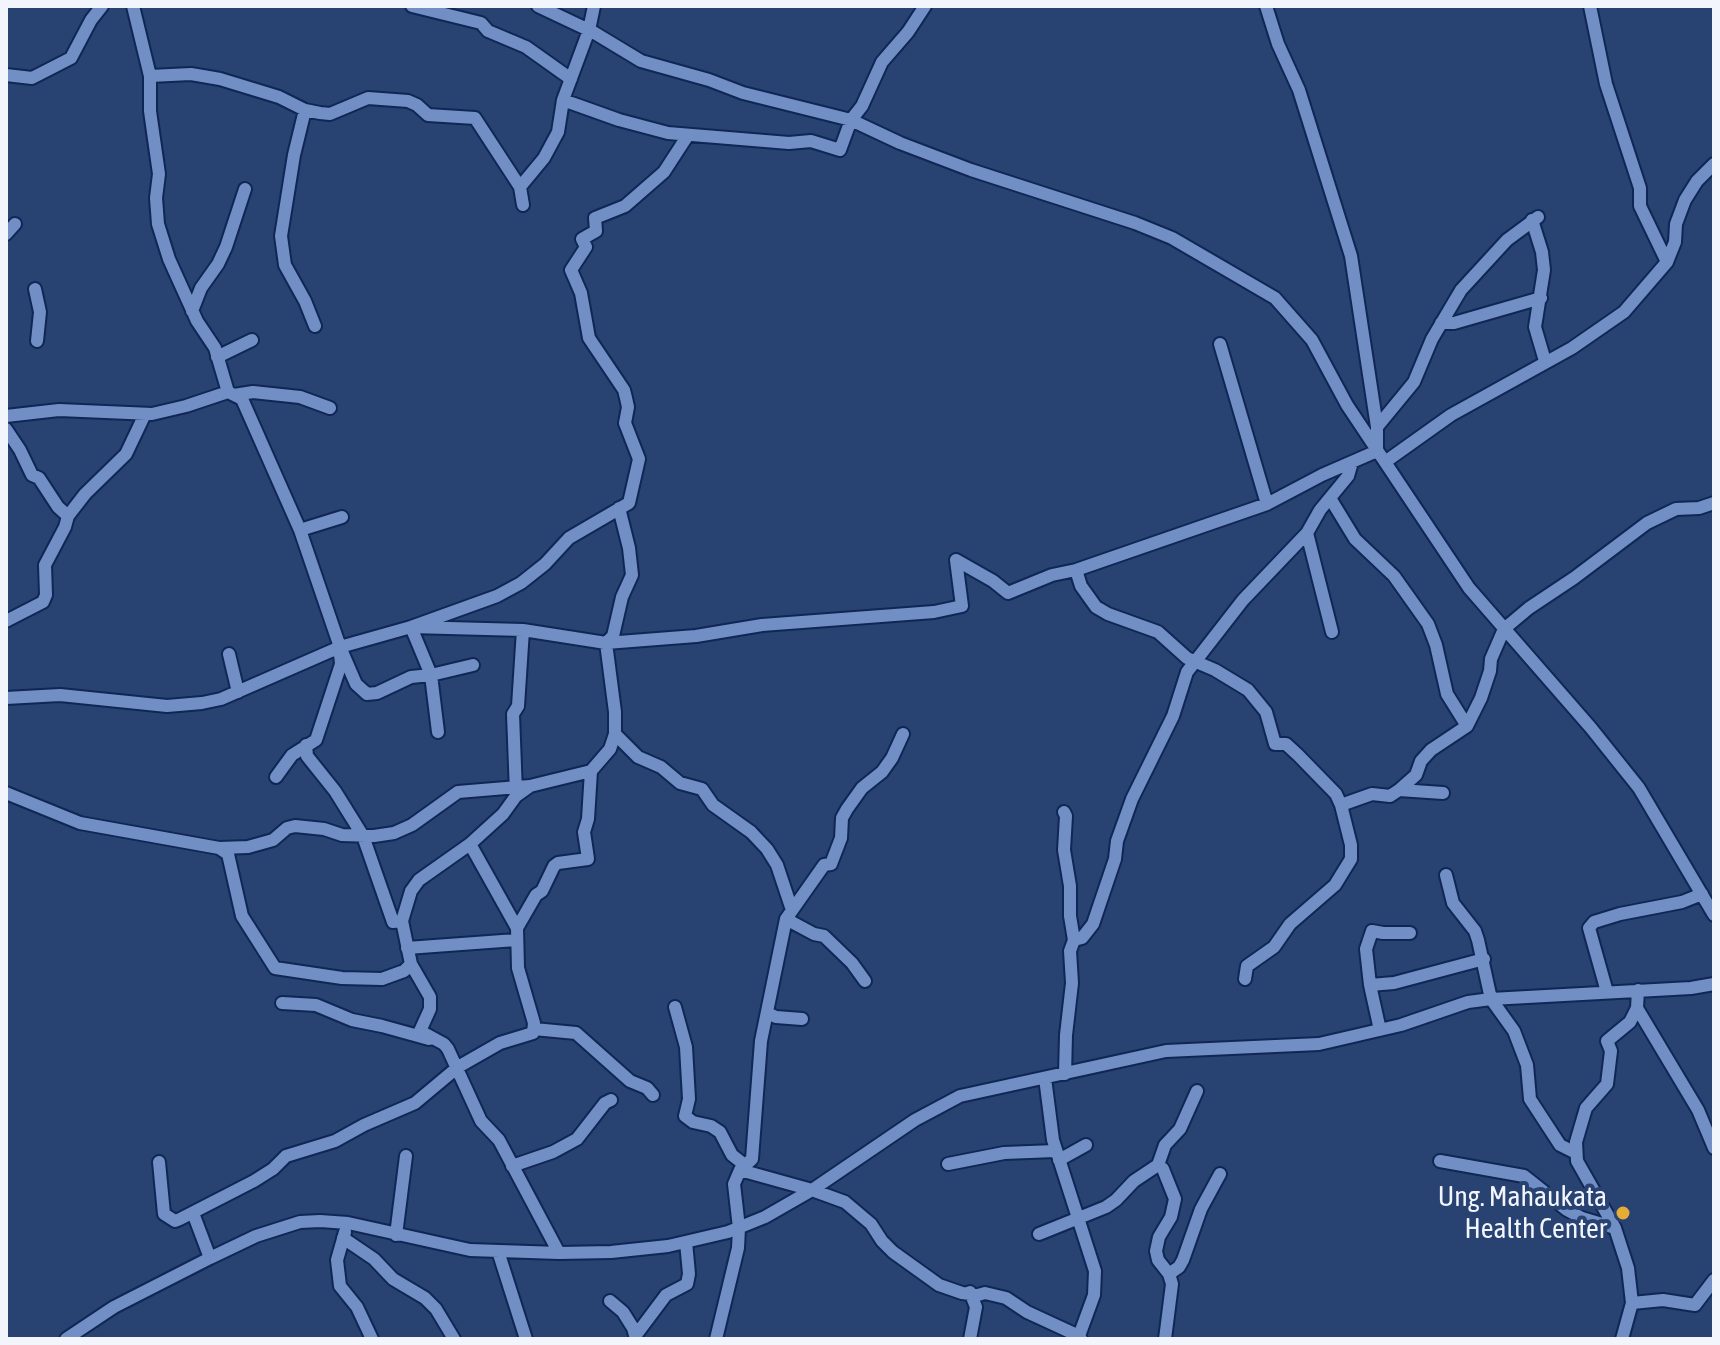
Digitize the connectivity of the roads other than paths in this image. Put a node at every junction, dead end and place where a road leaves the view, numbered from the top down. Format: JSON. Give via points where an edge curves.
{"nodes":[{"id":1,"x":88,"y":6,"type":"edge"},
{"id":2,"x":102,"y":6,"type":"edge"},
{"id":3,"x":133,"y":6,"type":"edge"},
{"id":4,"x":412,"y":6,"type":"edge"},
{"id":5,"x":538,"y":6,"type":"edge"},
{"id":6,"x":594,"y":6,"type":"edge"},
{"id":7,"x":925,"y":6,"type":"edge"},
{"id":8,"x":1266,"y":6,"type":"edge"},
{"id":9,"x":1590,"y":6,"type":"edge"},
{"id":10,"x":91,"y":20,"type":"junction"},
{"id":11,"x":589,"y":30,"type":"junction"},
{"id":12,"x":6,"y":75,"type":"edge"},
{"id":13,"x":150,"y":76,"type":"junction"},
{"id":14,"x":571,"y":79,"type":"junction"},
{"id":15,"x":563,"y":100,"type":"junction"},
{"id":16,"x":305,"y":110,"type":"junction"},
{"id":17,"x":851,"y":120,"type":"junction"},
{"id":18,"x":688,"y":135,"type":"junction"},
{"id":19,"x":1714,"y":164,"type":"edge"},
{"id":20,"x":520,"y":187,"type":"junction"},
{"id":21,"x":245,"y":189,"type":"dead end"},
{"id":22,"x":523,"y":205,"type":"dead end"},
{"id":23,"x":1667,"y":262,"type":"junction"},
{"id":24,"x":35,"y":289,"type":"dead end"},
{"id":25,"x":1541,"y":298,"type":"junction"},
{"id":26,"x":192,"y":311,"type":"junction"},
{"id":27,"x":1441,"y":323,"type":"junction"},
{"id":28,"x":315,"y":326,"type":"dead end"},
{"id":29,"x":252,"y":340,"type":"dead end"},
{"id":30,"x":37,"y":341,"type":"dead end"},
{"id":31,"x":1220,"y":344,"type":"dead end"},
{"id":32,"x":217,"y":357,"type":"junction"},
{"id":33,"x":1545,"y":361,"type":"junction"},
{"id":34,"x":231,"y":394,"type":"junction"},
{"id":35,"x":330,"y":408,"type":"dead end"},
{"id":36,"x":145,"y":414,"type":"junction"},
{"id":37,"x":6,"y":416,"type":"edge"},
{"id":38,"x":1377,"y":427,"type":"junction"},
{"id":39,"x":6,"y":429,"type":"edge"},
{"id":40,"x":1381,"y":456,"type":"junction"},
{"id":41,"x":1352,"y":462,"type":"junction"},
{"id":42,"x":1330,"y":498,"type":"junction"},
{"id":43,"x":1714,"y":503,"type":"edge"},
{"id":44,"x":1267,"y":504,"type":"junction"},
{"id":45,"x":619,"y":508,"type":"junction"},
{"id":46,"x":68,"y":516,"type":"junction"},
{"id":47,"x":342,"y":517,"type":"dead end"},
{"id":48,"x":300,"y":530,"type":"junction"},
{"id":49,"x":1307,"y":533,"type":"junction"},
{"id":50,"x":1076,"y":570,"type":"junction"},
{"id":51,"x":460,"y":609,"type":"junction"},
{"id":52,"x":6,"y":621,"type":"edge"},
{"id":53,"x":411,"y":627,"type":"junction"},
{"id":54,"x":467,"y":629,"type":"junction"},
{"id":55,"x":1504,"y":629,"type":"junction"},
{"id":56,"x":523,"y":630,"type":"junction"},
{"id":57,"x":1332,"y":632,"type":"dead end"},
{"id":58,"x":606,"y":643,"type":"junction"},
{"id":59,"x":340,"y":647,"type":"junction"},
{"id":60,"x":229,"y":654,"type":"dead end"},
{"id":61,"x":1196,"y":663,"type":"junction"},
{"id":62,"x":473,"y":665,"type":"dead end"},
{"id":63,"x":431,"y":675,"type":"junction"},
{"id":64,"x":238,"y":692,"type":"junction"},
{"id":65,"x":6,"y":698,"type":"edge"},
{"id":66,"x":1467,"y":726,"type":"junction"},
{"id":67,"x":438,"y":732,"type":"dead end"},
{"id":68,"x":615,"y":734,"type":"junction"},
{"id":69,"x":903,"y":734,"type":"dead end"},
{"id":70,"x":306,"y":745,"type":"junction"},
{"id":71,"x":591,"y":771,"type":"junction"},
{"id":72,"x":276,"y":777,"type":"dead end"},
{"id":73,"x":521,"y":789,"type":"junction"},
{"id":74,"x":1399,"y":790,"type":"junction"},
{"id":75,"x":6,"y":793,"type":"edge"},
{"id":76,"x":1443,"y":793,"type":"dead end"},
{"id":77,"x":1341,"y":805,"type":"junction"},
{"id":78,"x":1064,"y":812,"type":"dead end"},
{"id":79,"x":363,"y":836,"type":"junction"},
{"id":80,"x":470,"y":844,"type":"junction"},
{"id":81,"x":219,"y":848,"type":"junction"},
{"id":82,"x":1446,"y":875,"type":"dead end"},
{"id":83,"x":1702,"y":894,"type":"junction"},
{"id":84,"x":789,"y":914,"type":"junction"},
{"id":85,"x":1714,"y":915,"type":"edge"},
{"id":86,"x":402,"y":921,"type":"junction"},
{"id":87,"x":1410,"y":933,"type":"dead end"},
{"id":88,"x":516,"y":934,"type":"junction"},
{"id":89,"x":1074,"y":940,"type":"junction"},
{"id":90,"x":407,"y":948,"type":"junction"},
{"id":91,"x":1484,"y":959,"type":"junction"},
{"id":92,"x":411,"y":964,"type":"junction"},
{"id":93,"x":1245,"y":979,"type":"dead end"},
{"id":94,"x":865,"y":981,"type":"dead end"},
{"id":95,"x":1714,"y":984,"type":"edge"},
{"id":96,"x":1370,"y":985,"type":"junction"},
{"id":97,"x":1638,"y":990,"type":"junction"},
{"id":98,"x":1607,"y":992,"type":"junction"},
{"id":99,"x":1491,"y":999,"type":"junction"},
{"id":100,"x":282,"y":1003,"type":"dead end"},
{"id":101,"x":675,"y":1007,"type":"dead end"},
{"id":102,"x":1637,"y":1008,"type":"junction"},
{"id":103,"x":767,"y":1013,"type":"junction"},
{"id":104,"x":802,"y":1019,"type":"dead end"},
{"id":105,"x":534,"y":1029,"type":"junction"},
{"id":106,"x":1380,"y":1030,"type":"junction"},
{"id":107,"x":436,"y":1040,"type":"junction"},
{"id":108,"x":458,"y":1067,"type":"junction"},
{"id":109,"x":1065,"y":1074,"type":"junction"},
{"id":110,"x":1045,"y":1078,"type":"junction"},
{"id":111,"x":1197,"y":1091,"type":"dead end"},
{"id":112,"x":653,"y":1095,"type":"dead end"},
{"id":113,"x":611,"y":1100,"type":"dead end"},
{"id":114,"x":1086,"y":1145,"type":"dead end"},
{"id":115,"x":1714,"y":1148,"type":"edge"},
{"id":116,"x":1576,"y":1153,"type":"junction"},
{"id":117,"x":1057,"y":1155,"type":"junction"},
{"id":118,"x":406,"y":1156,"type":"dead end"},
{"id":119,"x":1440,"y":1161,"type":"dead end"},
{"id":120,"x":159,"y":1162,"type":"dead end"},
{"id":121,"x":948,"y":1164,"type":"dead end"},
{"id":122,"x":1158,"y":1165,"type":"junction"},
{"id":123,"x":512,"y":1166,"type":"junction"},
{"id":124,"x":743,"y":1168,"type":"junction"},
{"id":125,"x":1220,"y":1174,"type":"dead end"},
{"id":126,"x":812,"y":1190,"type":"junction"},
{"id":127,"x":193,"y":1213,"type":"junction"},
{"id":128,"x":1079,"y":1218,"type":"junction"},
{"id":129,"x":348,"y":1223,"type":"junction"},
{"id":130,"x":739,"y":1228,"type":"junction"},
{"id":131,"x":1615,"y":1228,"type":"junction"},
{"id":132,"x":1039,"y":1234,"type":"dead end"},
{"id":133,"x":396,"y":1235,"type":"junction"},
{"id":134,"x":343,"y":1238,"type":"junction"},
{"id":135,"x":686,"y":1242,"type":"junction"},
{"id":136,"x":498,"y":1251,"type":"junction"},
{"id":137,"x":559,"y":1253,"type":"junction"},
{"id":138,"x":210,"y":1258,"type":"junction"},
{"id":139,"x":1169,"y":1274,"type":"junction"},
{"id":140,"x":1714,"y":1280,"type":"edge"},
{"id":141,"x":970,"y":1292,"type":"junction"},
{"id":142,"x":610,"y":1301,"type":"dead end"},
{"id":143,"x":1632,"y":1303,"type":"junction"},
{"id":144,"x":636,"y":1337,"type":"edge"},
{"id":145,"x":1080,"y":1337,"type":"edge"},
{"id":146,"x":66,"y":1339,"type":"edge"},
{"id":147,"x":372,"y":1339,"type":"edge"},
{"id":148,"x":454,"y":1339,"type":"edge"},
{"id":149,"x":526,"y":1339,"type":"edge"},
{"id":150,"x":716,"y":1339,"type":"edge"},
{"id":151,"x":970,"y":1339,"type":"edge"},
{"id":152,"x":1165,"y":1339,"type":"edge"},
{"id":153,"x":1622,"y":1339,"type":"edge"}],
"edges":[{"from":1,"to":10,"type":"street"},
{"from":2,"to":10,"type":"street"},
{"from":3,"to":13,"type":"street"},
{"from":4,"to":14,"type":"street","via":[[481,23]]},
{"from":5,"to":11,"type":"street"},
{"from":6,"to":11,"type":"street"},
{"from":7,"to":17,"type":"street","via":[[882,62]]},
{"from":8,"to":38,"type":"street","via":[[1299,90],[1351,256]]},
{"from":9,"to":23,"type":"street","via":[[1606,84],[1640,188],[1640,206]]},
{"from":10,"to":12,"type":"street","via":[[78,49],[62,64],[32,78]]},
{"from":11,"to":14,"type":"street"},
{"from":11,"to":17,"type":"street","via":[[641,61]]},
{"from":13,"to":16,"type":"street","via":[[220,79]]},
{"from":13,"to":26,"type":"street","via":[[158,224]]},
{"from":14,"to":15,"type":"street"},
{"from":15,"to":18,"type":"street","via":[[619,120]]},
{"from":15,"to":20,"type":"street","via":[[558,132]]},
{"from":16,"to":20,"type":"street","via":[[330,114],[368,98],[408,101],[428,115],[475,118]]},
{"from":16,"to":28,"type":"street","via":[[281,236],[285,265]]},
{"from":17,"to":18,"type":"street","via":[[840,150],[811,141]]},
{"from":17,"to":40,"type":"street","via":[[942,159],[1172,238],[1275,298],[1312,340]]},
{"from":18,"to":45,"type":"street","via":[[664,172],[625,206],[595,218],[596,231],[582,239],[586,247],[571,270],[589,338],[624,390],[625,423],[637,450],[629,503]]},
{"from":19,"to":23,"type":"street","via":[[1685,200]]},
{"from":20,"to":22,"type":"street"},
{"from":21,"to":26,"type":"street","via":[[226,247]]},
{"from":23,"to":33,"type":"street","via":[[1624,312]]},
{"from":24,"to":30,"type":"street","via":[[40,312]]},
{"from":25,"to":27,"type":"street"},
{"from":25,"to":27,"type":"street","via":[[1542,252],[1535,219],[1507,240],[1461,290]]},
{"from":25,"to":33,"type":"street","via":[[1535,327]]},
{"from":26,"to":32,"type":"street"},
{"from":27,"to":38,"type":"street","via":[[1414,382]]},
{"from":29,"to":32,"type":"street"},
{"from":31,"to":44,"type":"street"},
{"from":32,"to":34,"type":"street"},
{"from":33,"to":40,"type":"street"},
{"from":34,"to":35,"type":"street","via":[[300,397]]},
{"from":34,"to":36,"type":"street"},
{"from":34,"to":48,"type":"street","via":[[245,403]]},
{"from":36,"to":37,"type":"street","via":[[59,410]]},
{"from":36,"to":46,"type":"street","via":[[126,454]]},
{"from":38,"to":40,"type":"street"},
{"from":39,"to":46,"type":"street","via":[[32,475]]},
{"from":40,"to":41,"type":"street"},
{"from":40,"to":55,"type":"street","via":[[1469,588]]},
{"from":41,"to":42,"type":"street"},
{"from":41,"to":44,"type":"street"},
{"from":42,"to":49,"type":"street"},
{"from":42,"to":66,"type":"street","via":[[1355,539],[1394,576],[1428,624],[1447,694]]},
{"from":43,"to":55,"type":"street","via":[[1676,509],[1647,523]]},
{"from":44,"to":50,"type":"street"},
{"from":45,"to":51,"type":"street","via":[[569,538],[521,583]]},
{"from":45,"to":58,"type":"street","via":[[632,575],[613,636]]},
{"from":46,"to":52,"type":"street","via":[[45,565],[43,602]]},
{"from":47,"to":48,"type":"street"},
{"from":48,"to":59,"type":"street"},
{"from":49,"to":57,"type":"street"},
{"from":49,"to":61,"type":"street","via":[[1243,600]]},
{"from":50,"to":58,"type":"street","via":[[1008,593],[956,560],[962,606]]},
{"from":50,"to":61,"type":"street","via":[[1096,607],[1158,632]]},
{"from":51,"to":53,"type":"street"},
{"from":51,"to":54,"type":"street"},
{"from":53,"to":54,"type":"street"},
{"from":53,"to":59,"type":"street"},
{"from":53,"to":63,"type":"street"},
{"from":54,"to":56,"type":"street"},
{"from":55,"to":66,"type":"street"},
{"from":55,"to":83,"type":"street","via":[[1639,788]]},
{"from":56,"to":58,"type":"street"},
{"from":56,"to":73,"type":"street","via":[[518,706],[513,714]]},
{"from":58,"to":68,"type":"street"},
{"from":59,"to":63,"type":"street","via":[[356,684],[367,694]]},
{"from":59,"to":64,"type":"street"},
{"from":59,"to":70,"type":"street","via":[[341,664],[319,732]]},
{"from":60,"to":64,"type":"street"},
{"from":61,"to":77,"type":"street","via":[[1248,690],[1266,712],[1275,744],[1286,744]]},
{"from":61,"to":89,"type":"street","via":[[1187,672],[1173,716],[1132,799],[1093,924]]},
{"from":62,"to":63,"type":"street"},
{"from":63,"to":67,"type":"street"},
{"from":64,"to":65,"type":"street","via":[[167,706],[81,696]]},
{"from":66,"to":74,"type":"street","via":[[1431,750]]},
{"from":68,"to":71,"type":"street","via":[[605,757]]},
{"from":68,"to":84,"type":"street","via":[[638,757],[680,783],[702,789],[713,805],[751,832],[777,865]]},
{"from":69,"to":84,"type":"street","via":[[882,772],[862,788],[842,818],[831,864],[824,865]]},
{"from":70,"to":72,"type":"street"},
{"from":70,"to":79,"type":"street","via":[[307,756]]},
{"from":71,"to":73,"type":"street"},
{"from":71,"to":88,"type":"street","via":[[584,832],[588,859],[554,866]]},
{"from":73,"to":79,"type":"street","via":[[458,792],[412,825]]},
{"from":73,"to":80,"type":"street"},
{"from":74,"to":76,"type":"street"},
{"from":74,"to":77,"type":"street"},
{"from":75,"to":81,"type":"street","via":[[80,823]]},
{"from":77,"to":93,"type":"street","via":[[1351,859],[1335,885],[1290,924],[1274,947],[1247,966]]},
{"from":78,"to":89,"type":"street"},
{"from":79,"to":81,"type":"street","via":[[295,826],[273,840]]},
{"from":79,"to":86,"type":"street","via":[[393,922]]},
{"from":80,"to":86,"type":"street","via":[[419,880]]},
{"from":80,"to":88,"type":"street"},
{"from":81,"to":92,"type":"street","via":[[228,854],[242,916],[275,968],[382,979]]},
{"from":82,"to":91,"type":"street","via":[[1453,903],[1475,931]]},
{"from":83,"to":85,"type":"street"},
{"from":83,"to":98,"type":"street","via":[[1594,922],[1589,928]]},
{"from":84,"to":94,"type":"street","via":[[824,936]]},
{"from":84,"to":103,"type":"street"},
{"from":86,"to":90,"type":"street"},
{"from":87,"to":96,"type":"street","via":[[1372,931],[1366,949]]},
{"from":88,"to":90,"type":"street"},
{"from":88,"to":105,"type":"street"},
{"from":89,"to":109,"type":"street"},
{"from":90,"to":92,"type":"street"},
{"from":91,"to":96,"type":"street"},
{"from":91,"to":99,"type":"street"},
{"from":92,"to":107,"type":"street","via":[[430,997],[420,1031]]},
{"from":95,"to":97,"type":"street"},
{"from":96,"to":106,"type":"street"},
{"from":97,"to":98,"type":"street"},
{"from":97,"to":102,"type":"street"},
{"from":98,"to":99,"type":"street"},
{"from":99,"to":106,"type":"street"},
{"from":99,"to":116,"type":"street","via":[[1523,1053],[1530,1099],[1560,1145]]},
{"from":100,"to":107,"type":"street","via":[[316,1005],[352,1020]]},
{"from":101,"to":124,"type":"street","via":[[686,1047],[685,1116],[720,1132]]},
{"from":102,"to":115,"type":"street","via":[[1698,1110]]},
{"from":102,"to":116,"type":"street","via":[[1630,1022],[1607,1041],[1607,1084],[1586,1108]]},
{"from":103,"to":104,"type":"street"},
{"from":103,"to":124,"type":"street","via":[[752,1159]]},
{"from":105,"to":108,"type":"street"},
{"from":105,"to":112,"type":"street","via":[[576,1033]]},
{"from":106,"to":109,"type":"street","via":[[1319,1044],[1166,1051]]},
{"from":107,"to":108,"type":"street"},
{"from":108,"to":123,"type":"street","via":[[481,1121],[499,1140]]},
{"from":108,"to":127,"type":"street","via":[[415,1103],[335,1141],[286,1156],[254,1181]]},
{"from":109,"to":110,"type":"street"},
{"from":110,"to":117,"type":"street"},
{"from":110,"to":126,"type":"street","via":[[960,1096],[938,1106]]},
{"from":111,"to":122,"type":"street"},
{"from":113,"to":123,"type":"street","via":[[577,1139]]},
{"from":114,"to":117,"type":"street"},
{"from":116,"to":131,"type":"street"},
{"from":117,"to":121,"type":"street","via":[[1004,1153]]},
{"from":117,"to":128,"type":"street"},
{"from":118,"to":133,"type":"street"},
{"from":119,"to":131,"type":"street","via":[[1524,1176],[1567,1210]]},
{"from":120,"to":127,"type":"street","via":[[164,1214],[175,1221]]},
{"from":122,"to":128,"type":"street","via":[[1116,1200]]},
{"from":122,"to":139,"type":"street","via":[[1175,1199],[1156,1251]]},
{"from":123,"to":137,"type":"street"},
{"from":124,"to":126,"type":"street"},
{"from":124,"to":130,"type":"street","via":[[734,1184]]},
{"from":125,"to":139,"type":"street","via":[[1183,1260]]},
{"from":126,"to":130,"type":"street"},
{"from":126,"to":141,"type":"street","via":[[859,1212],[893,1252],[939,1285]]},
{"from":127,"to":138,"type":"street"},
{"from":128,"to":132,"type":"street"},
{"from":128,"to":145,"type":"street","via":[[1096,1279]]},
{"from":129,"to":133,"type":"street"},
{"from":129,"to":134,"type":"street"},
{"from":129,"to":138,"type":"street","via":[[300,1222]]},
{"from":130,"to":135,"type":"street"},
{"from":130,"to":150,"type":"street"},
{"from":131,"to":143,"type":"street"},
{"from":133,"to":136,"type":"street"},
{"from":134,"to":147,"type":"street","via":[[337,1260],[340,1286]]},
{"from":134,"to":148,"type":"street","via":[[425,1298]]},
{"from":135,"to":137,"type":"street"},
{"from":135,"to":144,"type":"street","via":[[687,1284],[666,1295]]},
{"from":136,"to":137,"type":"street"},
{"from":136,"to":149,"type":"street"},
{"from":138,"to":146,"type":"street","via":[[114,1307]]},
{"from":139,"to":152,"type":"street"},
{"from":140,"to":143,"type":"street","via":[[1695,1305]]},
{"from":141,"to":145,"type":"street","via":[[1006,1298]]},
{"from":141,"to":151,"type":"street","via":[[976,1307]]},
{"from":142,"to":144,"type":"street","via":[[623,1312]]},
{"from":143,"to":153,"type":"street"}]}
